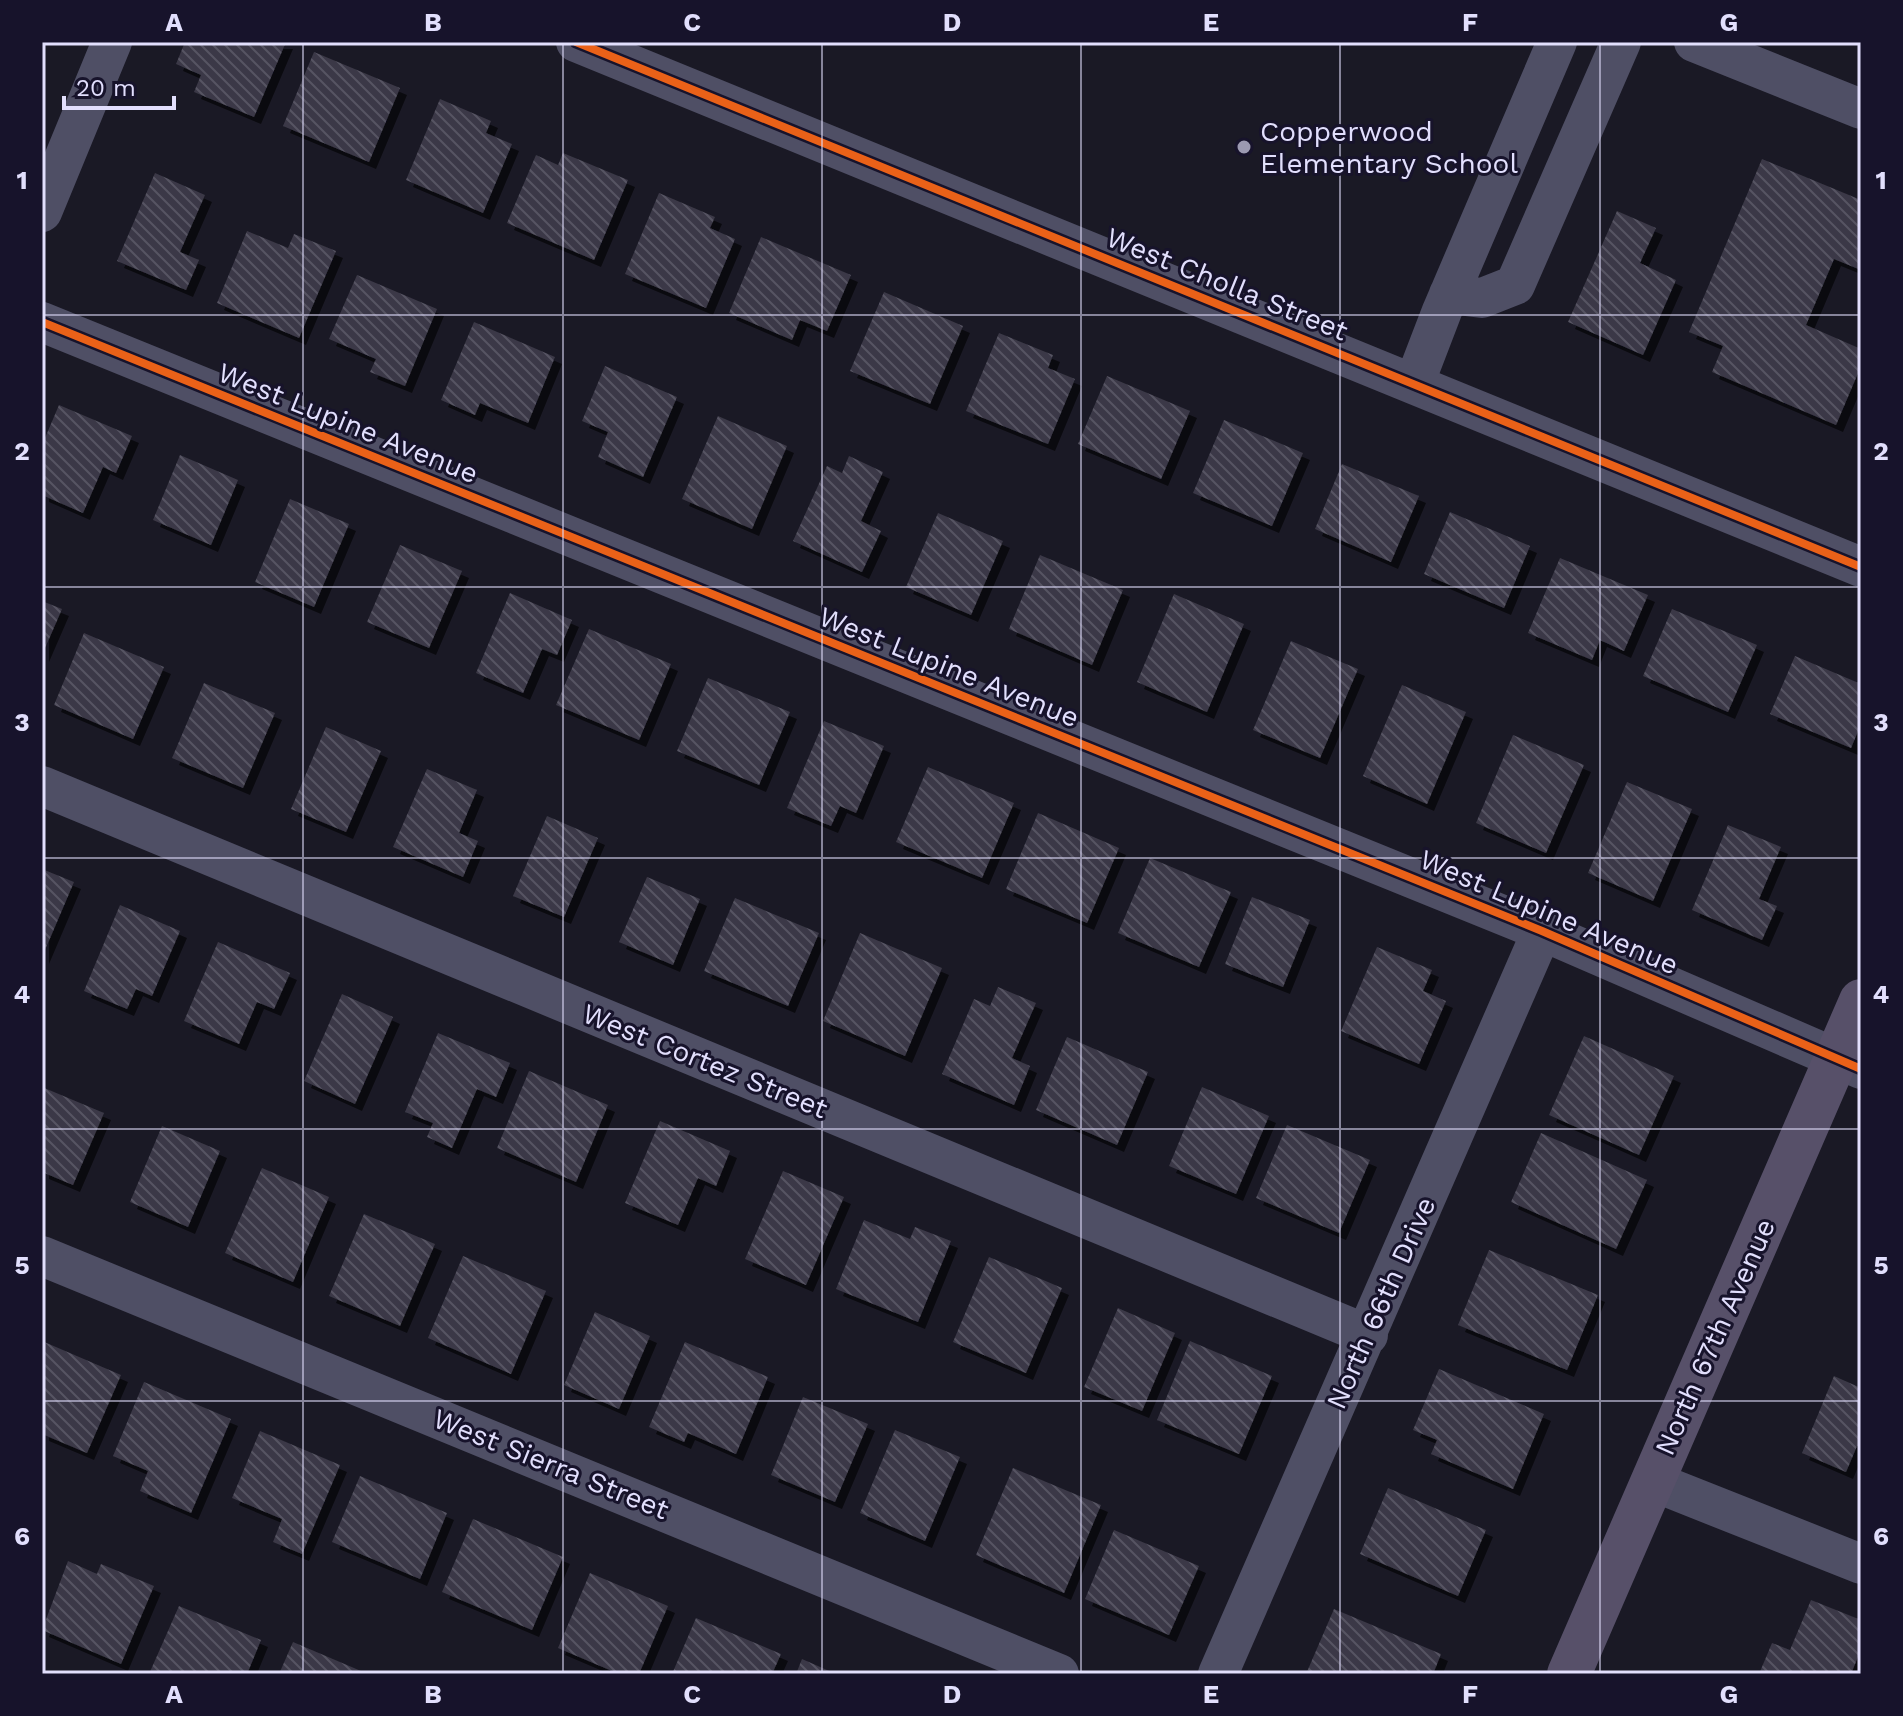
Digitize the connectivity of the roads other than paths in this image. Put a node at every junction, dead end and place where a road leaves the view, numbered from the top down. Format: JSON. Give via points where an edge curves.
{"nodes":[{"id":1,"x":112,"y":42,"type":"edge"},
{"id":2,"x":576,"y":42,"type":"edge"},
{"id":3,"x":1557,"y":42,"type":"edge"},
{"id":4,"x":1621,"y":42,"type":"edge"},
{"id":5,"x":1694,"y":42,"type":"edge"},
{"id":6,"x":1861,"y":109,"type":"edge"},
{"id":7,"x":42,"y":212,"type":"edge"},
{"id":8,"x":1449,"y":294,"type":"junction"},
{"id":9,"x":42,"y":322,"type":"edge"},
{"id":10,"x":1414,"y":384,"type":"junction"},
{"id":11,"x":1861,"y":567,"type":"edge"},
{"id":12,"x":42,"y":786,"type":"edge"},
{"id":13,"x":1542,"y":931,"type":"junction"},
{"id":14,"x":1861,"y":1001,"type":"edge"},
{"id":15,"x":1849,"y":1063,"type":"edge"},
{"id":16,"x":42,"y":1256,"type":"edge"},
{"id":17,"x":1368,"y":1335,"type":"junction"},
{"id":18,"x":1652,"y":1481,"type":"junction"},
{"id":19,"x":1861,"y":1564,"type":"edge"},
{"id":20,"x":1059,"y":1674,"type":"edge"},
{"id":21,"x":1218,"y":1674,"type":"edge"},
{"id":22,"x":1569,"y":1674,"type":"edge"}],
"edges":[{"from":1,"to":7,"type":"street"},
{"from":2,"to":10,"type":"street","name":"West Cholla Street"},
{"from":3,"to":8,"type":"street"},
{"from":4,"to":8,"type":"street","via":[[1515,285],[1482,298]]},
{"from":5,"to":6,"type":"street"},
{"from":8,"to":10,"type":"street"},
{"from":9,"to":13,"type":"street","name":"West Lupine Avenue"},
{"from":10,"to":11,"type":"street","name":"West Cholla Street"},
{"from":12,"to":17,"type":"street","name":"West Cortez Street"},
{"from":13,"to":15,"type":"street","name":"West Lupine Avenue"},
{"from":13,"to":17,"type":"street","name":"North 66th Drive"},
{"from":14,"to":15,"type":"main road","name":"North 67th Avenue"},
{"from":15,"to":18,"type":"main road","name":"North 67th Avenue"},
{"from":16,"to":20,"type":"street","name":"West Sierra Street"},
{"from":17,"to":21,"type":"street","name":"North 66th Drive"},
{"from":18,"to":19,"type":"street"},
{"from":18,"to":22,"type":"main road","name":"North 67th Avenue"}]}
